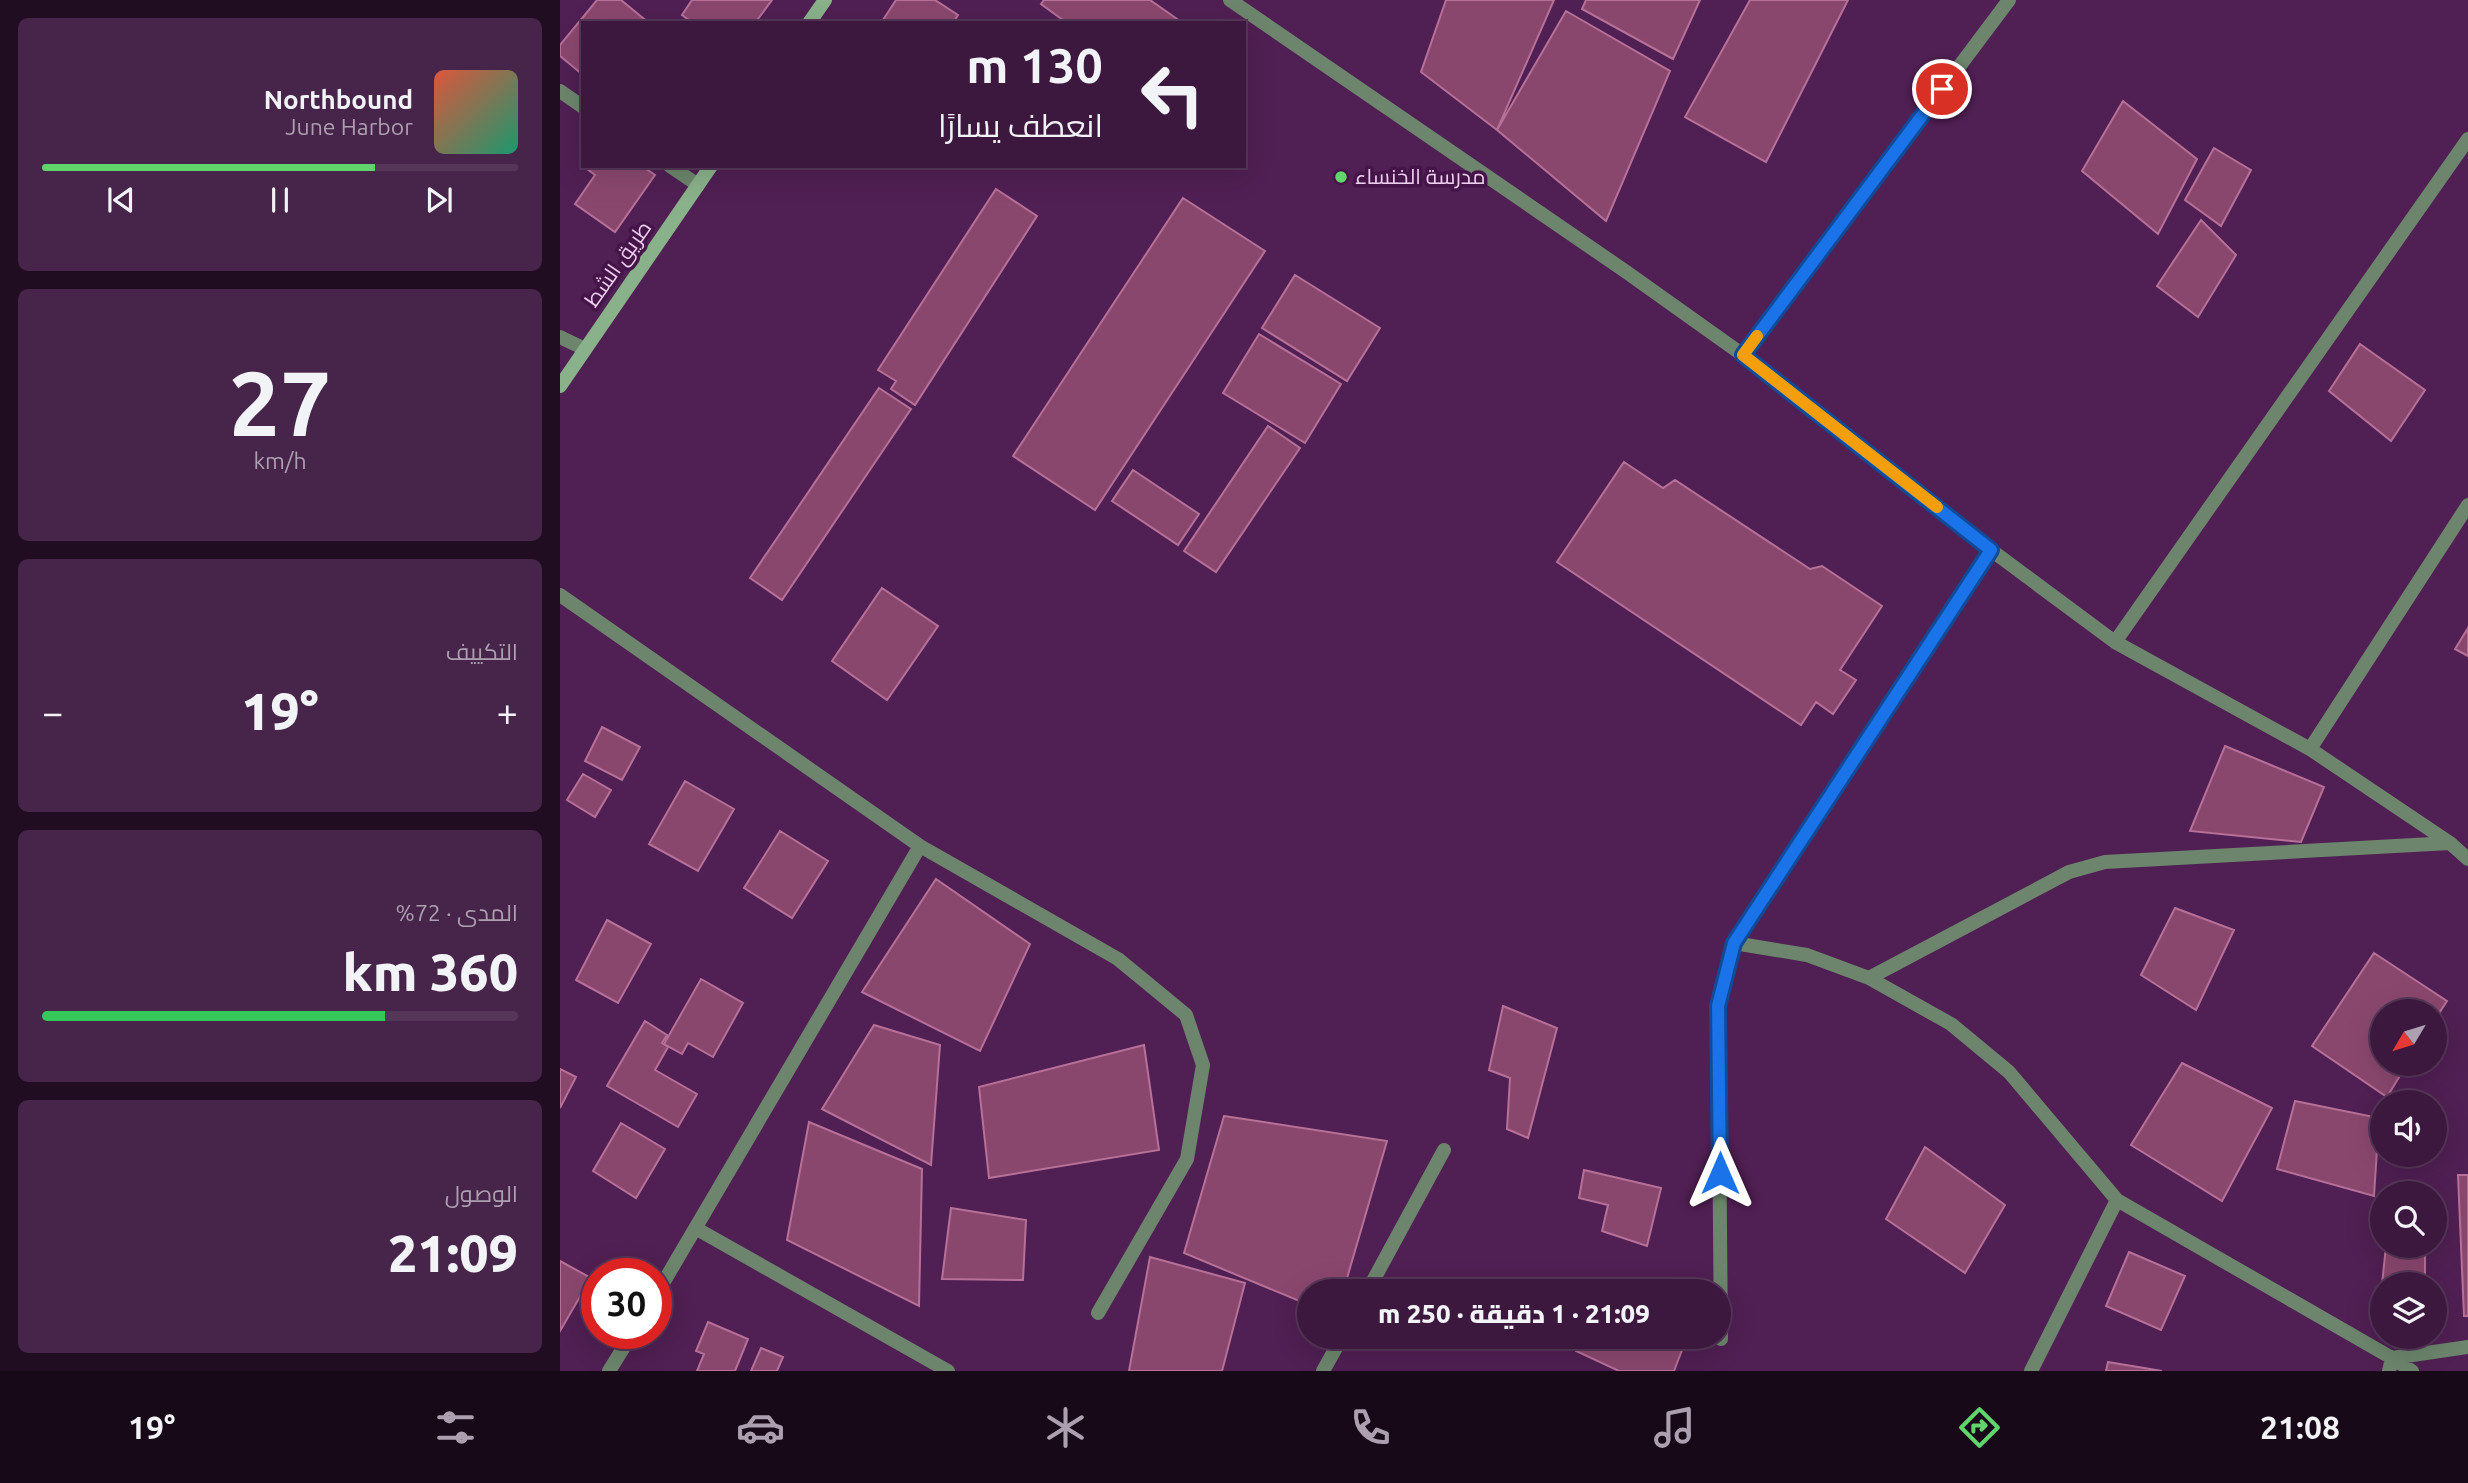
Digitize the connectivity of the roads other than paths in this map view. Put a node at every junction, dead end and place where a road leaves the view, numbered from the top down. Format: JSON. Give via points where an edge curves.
{"nodes":[{"id":1,"x":825,"y":0,"type":"edge"},
{"id":2,"x":1230,"y":0,"type":"edge"},
{"id":3,"x":2009,"y":0,"type":"edge"},
{"id":4,"x":810,"y":21,"type":"edge"},
{"id":5,"x":560,"y":91,"type":"edge"},
{"id":6,"x":581,"y":106,"type":"edge"},
{"id":7,"x":2468,"y":139,"type":"edge"},
{"id":8,"x":673,"y":168,"type":"edge"},
{"id":9,"x":710,"y":168,"type":"edge"},
{"id":10,"x":698,"y":185,"type":"junction"},
{"id":11,"x":560,"y":337,"type":"edge"},
{"id":12,"x":585,"y":349,"type":"junction"},
{"id":13,"x":1743,"y":355,"type":"junction"},
{"id":14,"x":560,"y":386,"type":"edge"},
{"id":15,"x":2468,"y":505,"type":"edge"},
{"id":16,"x":1991,"y":550,"type":"junction"},
{"id":17,"x":560,"y":595,"type":"edge"},
{"id":18,"x":2115,"y":642,"type":"junction"},
{"id":19,"x":2311,"y":749,"type":"junction"},
{"id":20,"x":2450,"y":844,"type":"junction"},
{"id":21,"x":920,"y":846,"type":"junction"},
{"id":22,"x":2468,"y":859,"type":"edge"},
{"id":23,"x":1734,"y":943,"type":"junction"},
{"id":24,"x":1869,"y":978,"type":"junction"},
{"id":25,"x":1444,"y":1150,"type":"dead end"},
{"id":26,"x":2117,"y":1200,"type":"junction"},
{"id":27,"x":697,"y":1228,"type":"junction"},
{"id":28,"x":672,"y":1269,"type":"edge"},
{"id":29,"x":1374,"y":1279,"type":"edge"},
{"id":30,"x":1720,"y":1279,"type":"edge"},
{"id":31,"x":1098,"y":1313,"type":"dead end"},
{"id":32,"x":2468,"y":1347,"type":"edge"},
{"id":33,"x":623,"y":1349,"type":"edge"},
{"id":34,"x":1335,"y":1349,"type":"edge"},
{"id":35,"x":2390,"y":1364,"type":"edge"},
{"id":36,"x":610,"y":1371,"type":"edge"},
{"id":37,"x":948,"y":1371,"type":"edge"},
{"id":38,"x":1323,"y":1371,"type":"edge"},
{"id":39,"x":2031,"y":1371,"type":"edge"},
{"id":40,"x":2412,"y":1371,"type":"edge"}],
"edges":[{"from":1,"to":4,"type":"main road"},
{"from":2,"to":13,"type":"street"},
{"from":3,"to":13,"type":"street"},
{"from":5,"to":6,"type":"street"},
{"from":7,"to":18,"type":"street"},
{"from":8,"to":10,"type":"street"},
{"from":9,"to":10,"type":"main road","name":"طريق الشط"},
{"from":10,"to":12,"type":"main road","name":"طريق الشط"},
{"from":11,"to":12,"type":"street"},
{"from":12,"to":14,"type":"main road","name":"طريق الشط"},
{"from":13,"to":16,"type":"street"},
{"from":15,"to":19,"type":"street"},
{"from":16,"to":18,"type":"street"},
{"from":16,"to":23,"type":"street"},
{"from":17,"to":21,"type":"street"},
{"from":18,"to":19,"type":"street"},
{"from":19,"to":20,"type":"street"},
{"from":20,"to":22,"type":"street"},
{"from":20,"to":24,"type":"street","via":[[2105,862],[2069,872]]},
{"from":21,"to":27,"type":"street"},
{"from":21,"to":31,"type":"street","via":[[1118,959],[1186,1015],[1202,1065],[1187,1159]]},
{"from":23,"to":24,"type":"street","via":[[1807,955]]},
{"from":23,"to":30,"type":"street","via":[[1718,1006]]},
{"from":24,"to":26,"type":"street","via":[[1951,1024],[2010,1072]]},
{"from":25,"to":29,"type":"street"},
{"from":26,"to":35,"type":"street"},
{"from":26,"to":39,"type":"street"},
{"from":27,"to":28,"type":"street"},
{"from":27,"to":37,"type":"street"},
{"from":32,"to":35,"type":"street"},
{"from":33,"to":36,"type":"street"},
{"from":34,"to":38,"type":"street"},
{"from":35,"to":40,"type":"street"}]}
